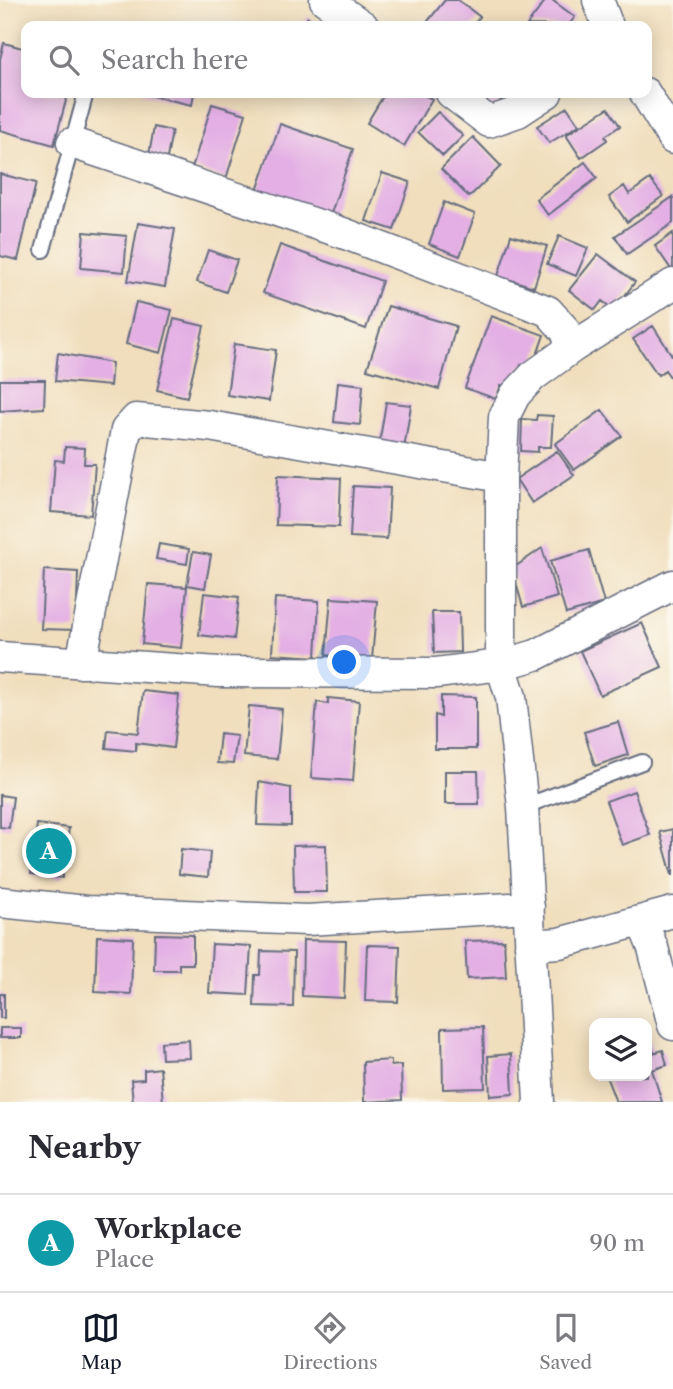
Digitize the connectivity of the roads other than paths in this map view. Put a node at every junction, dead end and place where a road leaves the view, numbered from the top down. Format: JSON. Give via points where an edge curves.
{"nodes":[{"id":1,"x":325,"y":0,"type":"edge"},
{"id":2,"x":598,"y":0,"type":"edge"},
{"id":3,"x":356,"y":21,"type":"edge"},
{"id":4,"x":606,"y":21,"type":"edge"},
{"id":5,"x":85,"y":98,"type":"edge"},
{"id":6,"x":458,"y":98,"type":"edge"},
{"id":7,"x":539,"y":98,"type":"edge"},
{"id":8,"x":648,"y":98,"type":"edge"},
{"id":9,"x":673,"y":139,"type":"edge"},
{"id":10,"x":72,"y":143,"type":"junction"},
{"id":11,"x":43,"y":250,"type":"dead end"},
{"id":12,"x":673,"y":284,"type":"edge"},
{"id":13,"x":573,"y":347,"type":"junction"},
{"id":14,"x":500,"y":477,"type":"junction"},
{"id":15,"x":673,"y":585,"type":"edge"},
{"id":16,"x":0,"y":657,"type":"edge"},
{"id":17,"x":81,"y":663,"type":"junction"},
{"id":18,"x":502,"y":665,"type":"junction"},
{"id":19,"x":642,"y":762,"type":"dead end"},
{"id":20,"x":523,"y":807,"type":"junction"},
{"id":21,"x":0,"y":902,"type":"edge"},
{"id":22,"x":528,"y":907,"type":"junction"},
{"id":23,"x":673,"y":912,"type":"edge"},
{"id":24,"x":642,"y":921,"type":"junction"},
{"id":25,"x":530,"y":945,"type":"junction"},
{"id":26,"x":673,"y":1025,"type":"edge"},
{"id":27,"x":538,"y":1102,"type":"edge"}],
"edges":[{"from":1,"to":3,"type":"street"},
{"from":2,"to":4,"type":"street"},
{"from":5,"to":10,"type":"lane"},
{"from":6,"to":7,"type":"street","via":[[489,122]]},
{"from":8,"to":9,"type":"street"},
{"from":10,"to":11,"type":"lane"},
{"from":10,"to":13,"type":"street","via":[[343,233],[548,311]]},
{"from":12,"to":13,"type":"street"},
{"from":13,"to":14,"type":"street","via":[[515,395],[504,417]]},
{"from":14,"to":17,"type":"street","via":[[209,426],[136,419],[126,430]]},
{"from":14,"to":18,"type":"street"},
{"from":15,"to":18,"type":"street","via":[[536,655]]},
{"from":16,"to":17,"type":"street"},
{"from":17,"to":18,"type":"street","via":[[219,672],[362,674],[436,673]]},
{"from":18,"to":20,"type":"street","via":[[511,697]]},
{"from":19,"to":20,"type":"lane"},
{"from":20,"to":22,"type":"street"},
{"from":21,"to":22,"type":"street","via":[[87,911],[307,920]]},
{"from":22,"to":25,"type":"street"},
{"from":23,"to":24,"type":"street"},
{"from":24,"to":25,"type":"street","via":[[559,943]]},
{"from":24,"to":26,"type":"street"},
{"from":25,"to":27,"type":"street"}]}
